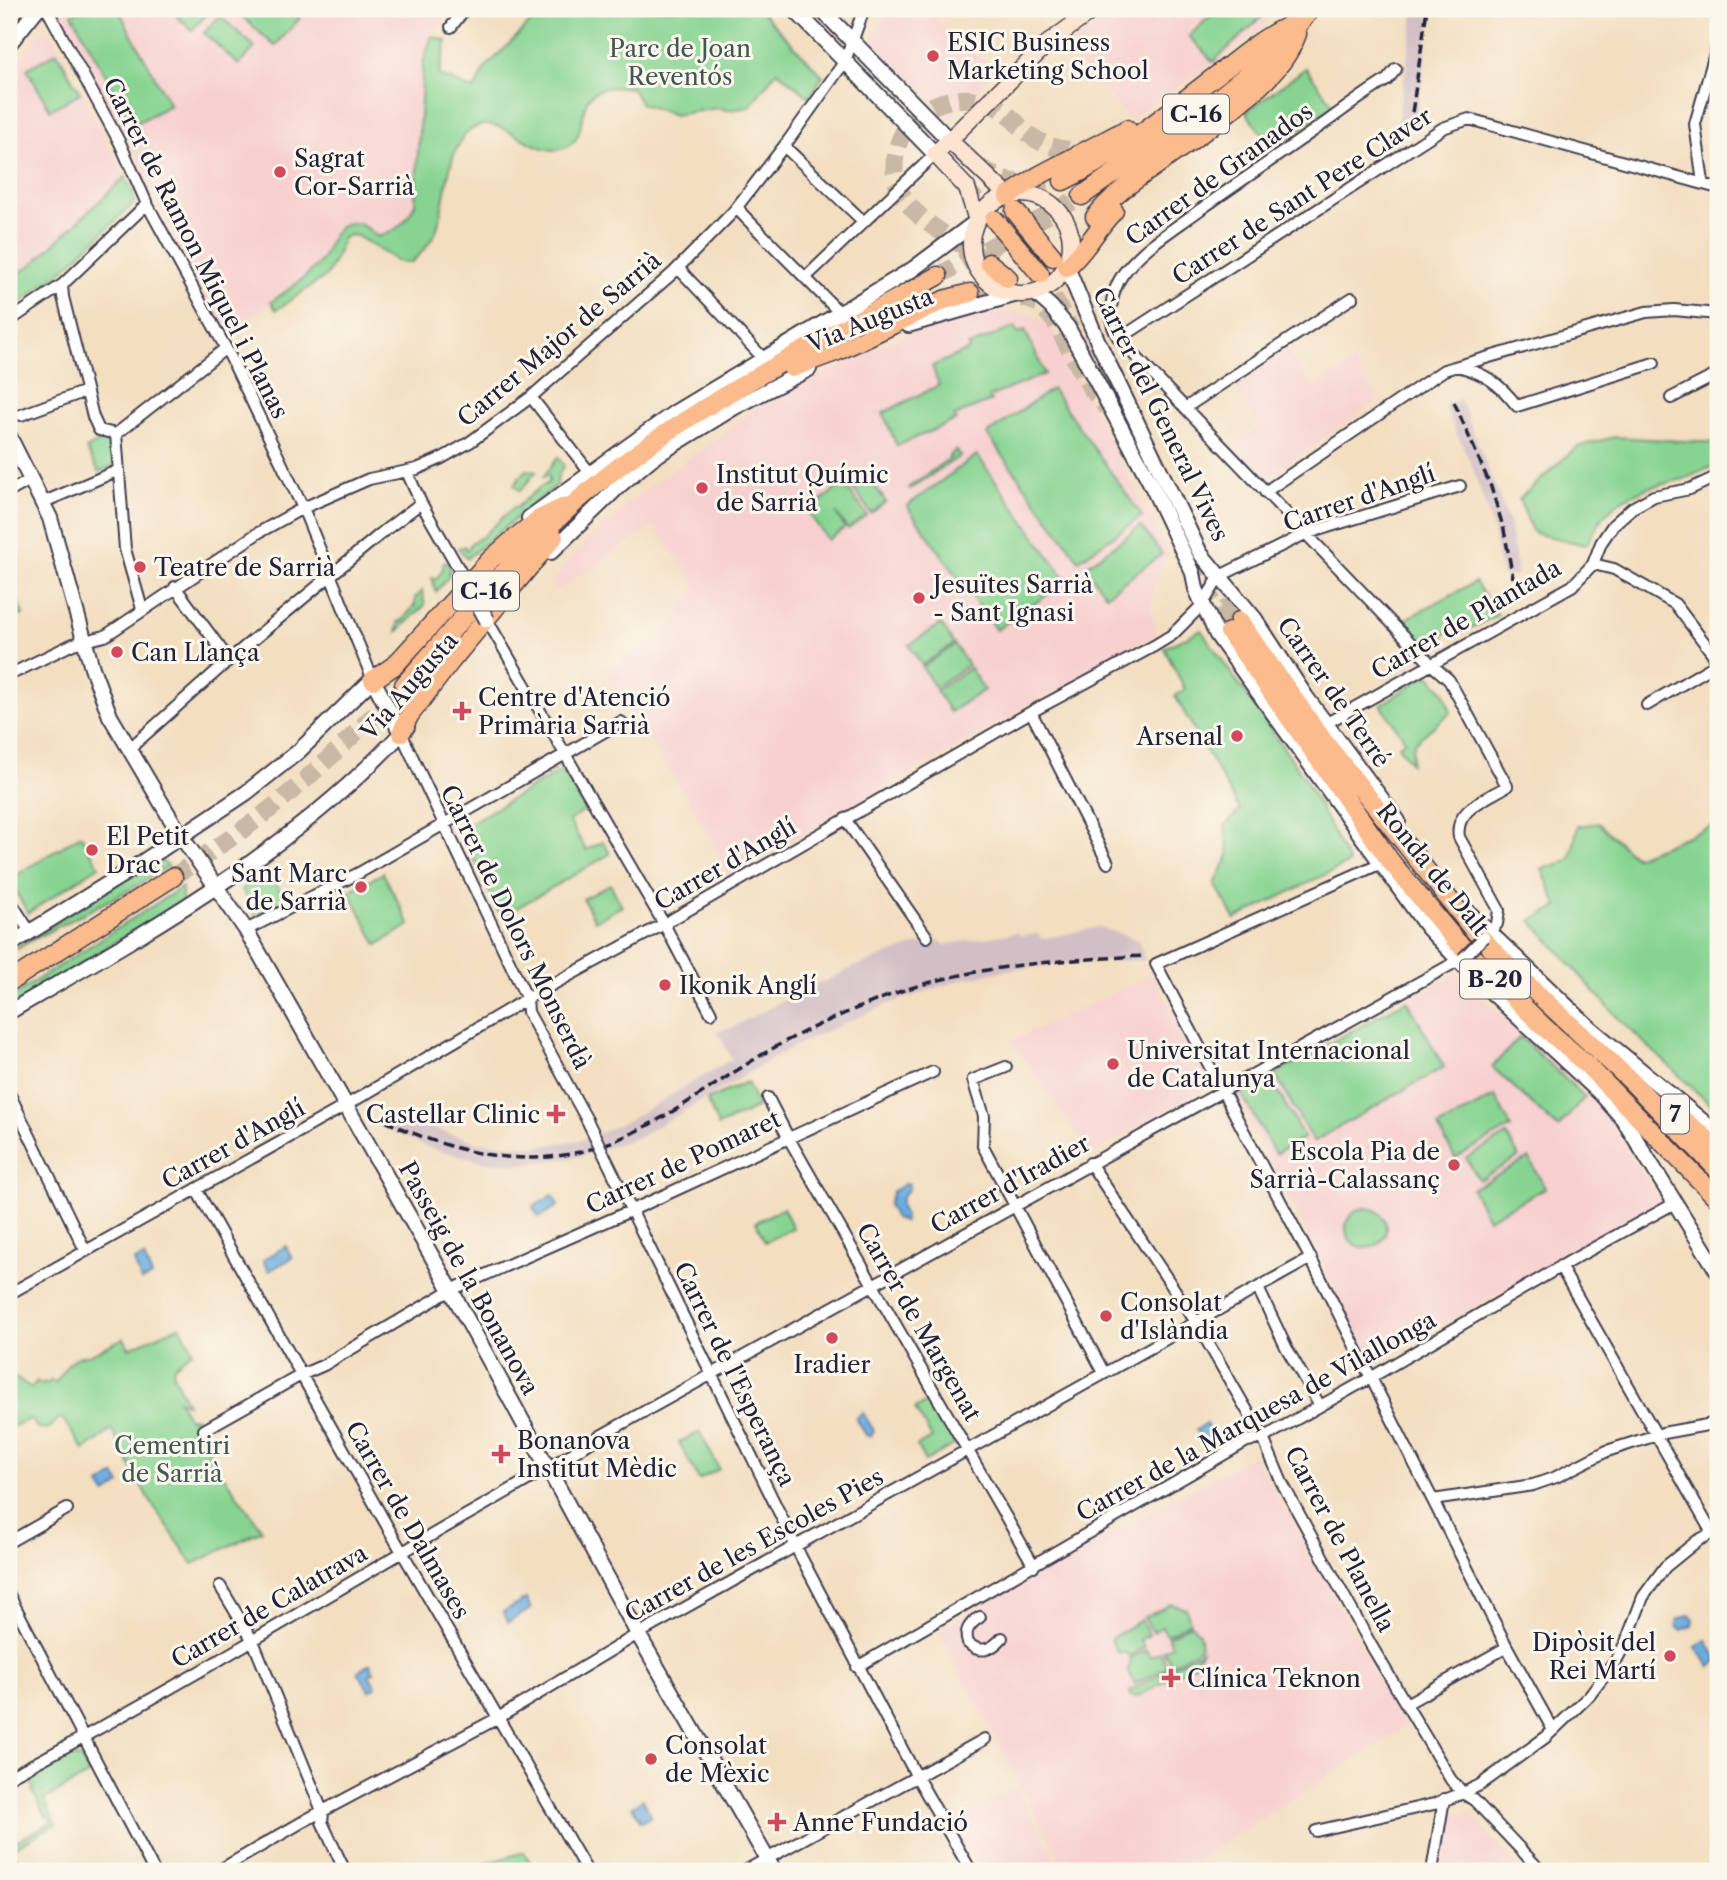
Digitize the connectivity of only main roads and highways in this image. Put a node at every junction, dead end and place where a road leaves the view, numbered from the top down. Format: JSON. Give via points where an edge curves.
{"nodes":[{"id":1,"x":1094,"y":9,"type":"edge"},
{"id":2,"x":1306,"y":15,"type":"edge"},
{"id":3,"x":1228,"y":67,"type":"junction"},
{"id":4,"x":1199,"y":136,"type":"junction"},
{"id":5,"x":949,"y":140,"type":"junction"},
{"id":6,"x":1124,"y":144,"type":"junction"},
{"id":7,"x":1102,"y":149,"type":"tunnel mouth"},
{"id":8,"x":1063,"y":181,"type":"tunnel mouth"},
{"id":9,"x":1082,"y":196,"type":"tunnel mouth"},
{"id":10,"x":1011,"y":203,"type":"junction"},
{"id":11,"x":1095,"y":218,"type":"dead end"},
{"id":12,"x":986,"y":220,"type":"junction"},
{"id":13,"x":1060,"y":262,"type":"junction"},
{"id":14,"x":989,"y":263,"type":"tunnel mouth"},
{"id":15,"x":1040,"y":274,"type":"tunnel mouth"},
{"id":16,"x":938,"y":276,"type":"tunnel mouth"},
{"id":17,"x":1012,"y":286,"type":"junction"},
{"id":18,"x":970,"y":293,"type":"tunnel mouth"},
{"id":19,"x":758,"y":377,"type":"junction"},
{"id":20,"x":574,"y":504,"type":"junction"},
{"id":21,"x":373,"y":680,"type":"road end"},
{"id":22,"x":404,"y":685,"type":"tunnel mouth"},
{"id":23,"x":401,"y":733,"type":"road end"},
{"id":24,"x":173,"y":877,"type":"tunnel mouth"},
{"id":25,"x":9,"y":982,"type":"edge"},
{"id":26,"x":1631,"y":1081,"type":"junction"},
{"id":27,"x":1718,"y":1148,"type":"edge"},
{"id":28,"x":1676,"y":1154,"type":"junction"},
{"id":29,"x":1718,"y":1170,"type":"edge"},
{"id":30,"x":1718,"y":1199,"type":"edge"},
{"id":31,"x":1718,"y":1209,"type":"edge"}],
"edges":[{"from":1,"to":5,"type":"main road","via":[[1047,44]]},
{"from":2,"to":3,"type":"highway"},
{"from":2,"to":4,"type":"highway","via":[[1270,76]]},
{"from":2,"to":9,"type":"highway","number":"C-16","via":[[1257,65]]},
{"from":3,"to":6,"type":"highway"},
{"from":3,"to":10,"type":"highway","via":[[1127,129],[1038,176]]},
{"from":4,"to":11,"type":"highway","via":[[1117,193]]},
{"from":4,"to":13,"type":"highway","via":[[1176,162],[1126,199],[1083,251]]},
{"from":5,"to":10,"type":"main road"},
{"from":5,"to":12,"type":"main road","via":[[935,154],[967,188]]},
{"from":6,"to":7,"type":"highway"},
{"from":6,"to":8,"type":"highway"},
{"from":10,"to":12,"type":"main road","via":[[990,205]]},
{"from":10,"to":13,"type":"highway"},
{"from":10,"to":13,"type":"main road","via":[[1034,196],[1059,211],[1071,242]]},
{"from":12,"to":15,"type":"highway"},
{"from":12,"to":17,"type":"main road","via":[[971,244],[973,258],[997,288]]},
{"from":13,"to":17,"type":"main road","via":[[1054,282],[1034,292]]},
{"from":14,"to":17,"type":"highway"},
{"from":16,"to":19,"type":"highway","number":"C-16"},
{"from":18,"to":19,"type":"highway","via":[[944,300],[838,351]]},
{"from":19,"to":20,"type":"highway","number":"C-16","via":[[645,447]]},
{"from":20,"to":21,"type":"highway","via":[[541,518],[516,537],[396,666]]},
{"from":20,"to":22,"type":"highway","number":"C-16","via":[[486,592]]},
{"from":20,"to":23,"type":"highway","via":[[546,548],[467,641]]},
{"from":24,"to":25,"type":"highway"},
{"from":26,"to":27,"type":"highway","number":"7"},
{"from":26,"to":28,"type":"highway","name":"Ronda de Dalt","number":"B-20","via":[[1471,927],[1234,626],[1391,863],[1456,942]]},
{"from":26,"to":29,"type":"highway","name":"Ronda de Dalt","number":"B-20"},
{"from":28,"to":30,"type":"highway","name":"Ronda de Dalt","number":"B-20"},
{"from":28,"to":31,"type":"highway","number":"7"}]}
